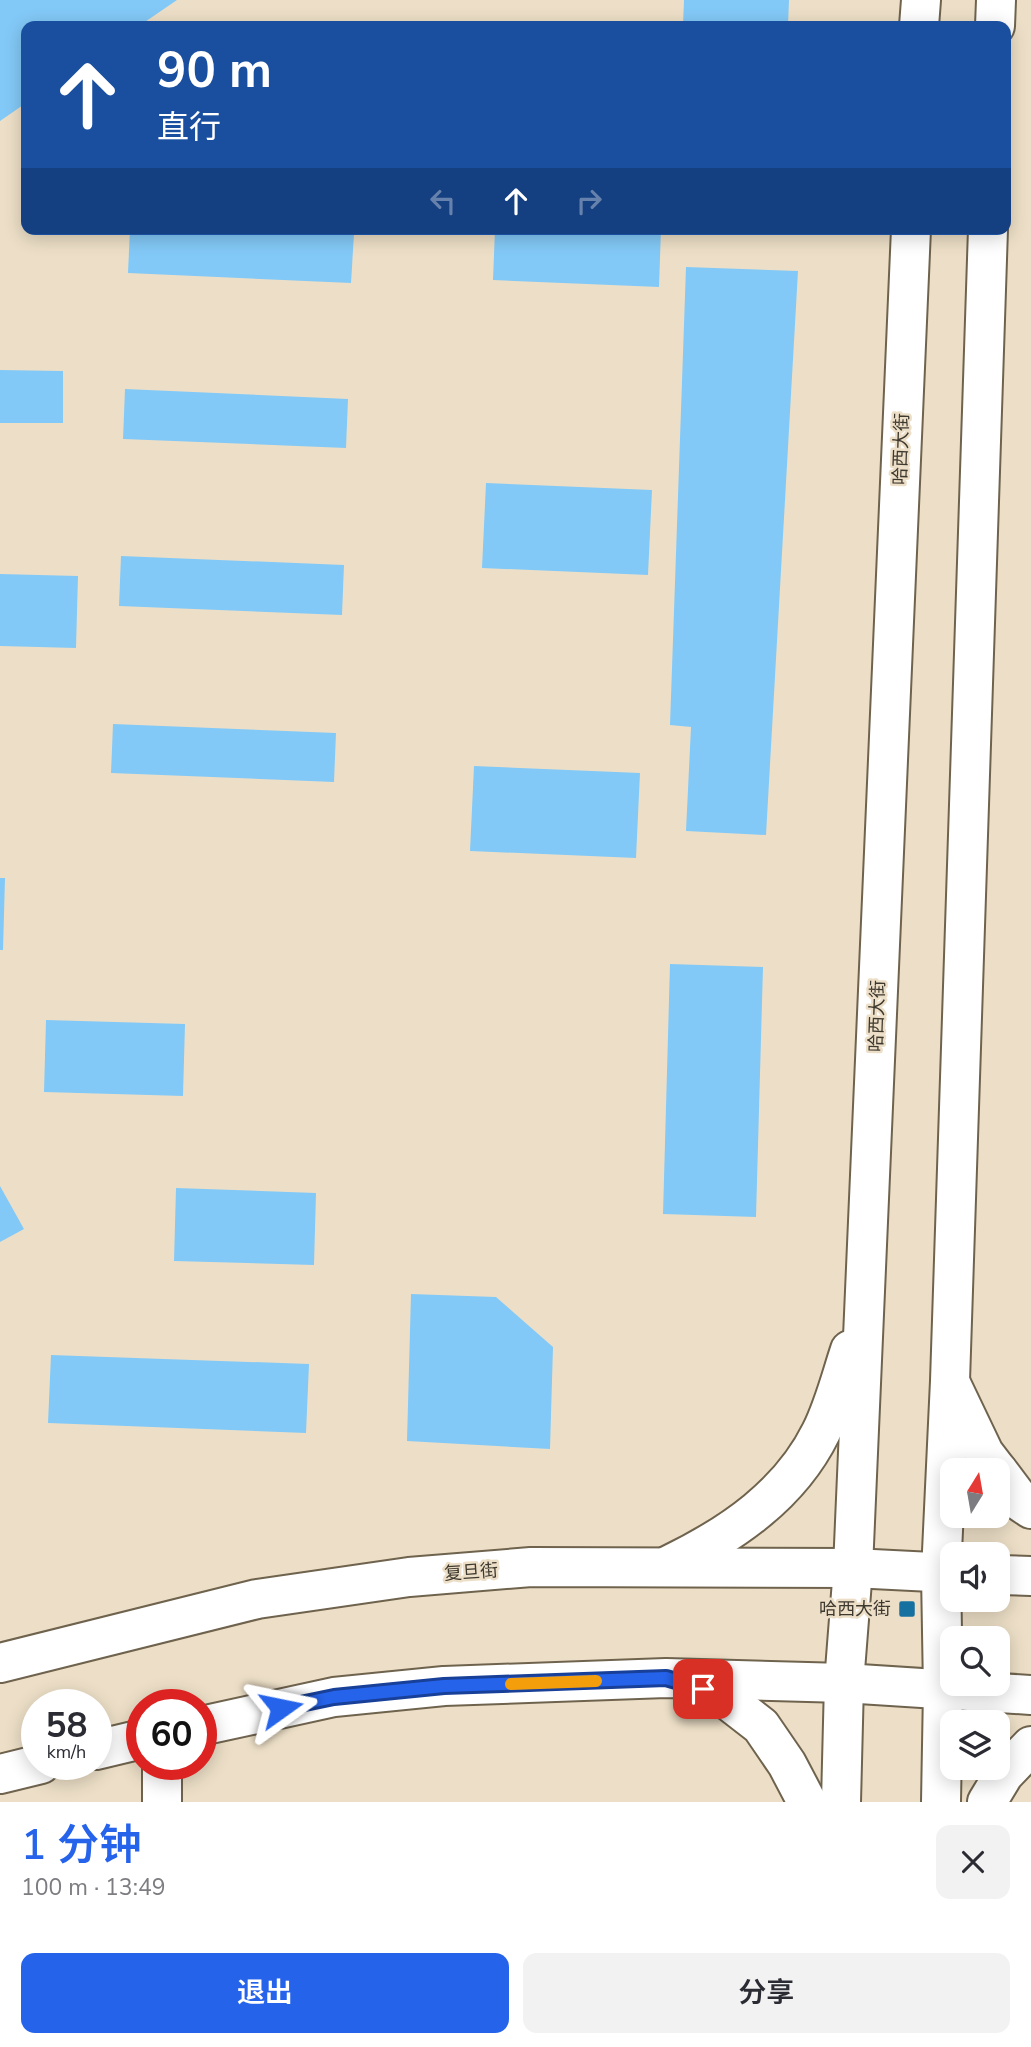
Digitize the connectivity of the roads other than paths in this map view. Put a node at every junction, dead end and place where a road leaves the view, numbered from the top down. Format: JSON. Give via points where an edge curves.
{"nodes":[{"id":1,"x":920,"y":0,"type":"edge"},
{"id":2,"x":996,"y":0,"type":"edge"},
{"id":3,"x":919,"y":21,"type":"edge"},
{"id":4,"x":995,"y":21,"type":"edge"},
{"id":5,"x":911,"y":235,"type":"edge"},
{"id":6,"x":988,"y":235,"type":"edge"},
{"id":7,"x":864,"y":1301,"type":"junction"},
{"id":8,"x":950,"y":1381,"type":"junction"},
{"id":9,"x":988,"y":1458,"type":"edge"},
{"id":10,"x":1010,"y":1487,"type":"edge"},
{"id":11,"x":1031,"y":1509,"type":"edge"},
{"id":12,"x":947,"y":1542,"type":"edge"},
{"id":13,"x":663,"y":1568,"type":"junction"},
{"id":14,"x":852,"y":1568,"type":"junction"},
{"id":15,"x":940,"y":1573,"type":"edge"},
{"id":16,"x":1010,"y":1575,"type":"edge"},
{"id":17,"x":1031,"y":1576,"type":"edge"},
{"id":18,"x":0,"y":1663,"type":"edge"},
{"id":19,"x":666,"y":1678,"type":"junction"},
{"id":20,"x":844,"y":1683,"type":"junction"},
{"id":21,"x":940,"y":1690,"type":"edge"},
{"id":22,"x":1010,"y":1694,"type":"edge"},
{"id":23,"x":1031,"y":1695,"type":"edge"},
{"id":24,"x":943,"y":1696,"type":"edge"},
{"id":25,"x":217,"y":1723,"type":"edge"},
{"id":26,"x":1031,"y":1746,"type":"edge"},
{"id":27,"x":21,"y":1769,"type":"edge"},
{"id":28,"x":0,"y":1774,"type":"edge"},
{"id":29,"x":162,"y":1780,"type":"edge"},
{"id":30,"x":162,"y":1802,"type":"edge"},
{"id":31,"x":807,"y":1802,"type":"edge"},
{"id":32,"x":841,"y":1802,"type":"edge"},
{"id":33,"x":941,"y":1802,"type":"edge"},
{"id":34,"x":987,"y":1802,"type":"edge"}],
"edges":[{"from":1,"to":3,"type":"main road"},
{"from":2,"to":4,"type":"main road"},
{"from":5,"to":7,"type":"main road","name":"哈西大街"},
{"from":6,"to":8,"type":"main road"},
{"from":7,"to":13,"type":"main road","via":[[821,1431],[798,1470],[753,1516]]},
{"from":7,"to":14,"type":"main road","name":"哈西大街"},
{"from":8,"to":9,"type":"main road"},
{"from":8,"to":12,"type":"main road"},
{"from":10,"to":11,"type":"main road"},
{"from":13,"to":14,"type":"main road","name":"复旦街"},
{"from":13,"to":18,"type":"main road","name":"复旦街","via":[[531,1567],[395,1579],[257,1599]]},
{"from":14,"to":15,"type":"main road","name":"复旦街"},
{"from":14,"to":20,"type":"main road","name":"哈西大街"},
{"from":16,"to":17,"type":"main road"},
{"from":19,"to":20,"type":"main road"},
{"from":19,"to":25,"type":"main road","via":[[444,1686],[334,1697]]},
{"from":19,"to":31,"type":"main road","via":[[721,1695],[761,1726]]},
{"from":20,"to":21,"type":"main road"},
{"from":20,"to":32,"type":"main road","name":"哈西大街"},
{"from":22,"to":23,"type":"main road"},
{"from":24,"to":33,"type":"main road"},
{"from":26,"to":34,"type":"main road","via":[[1004,1774]]},
{"from":27,"to":28,"type":"main road"},
{"from":29,"to":30,"type":"main road"}]}
